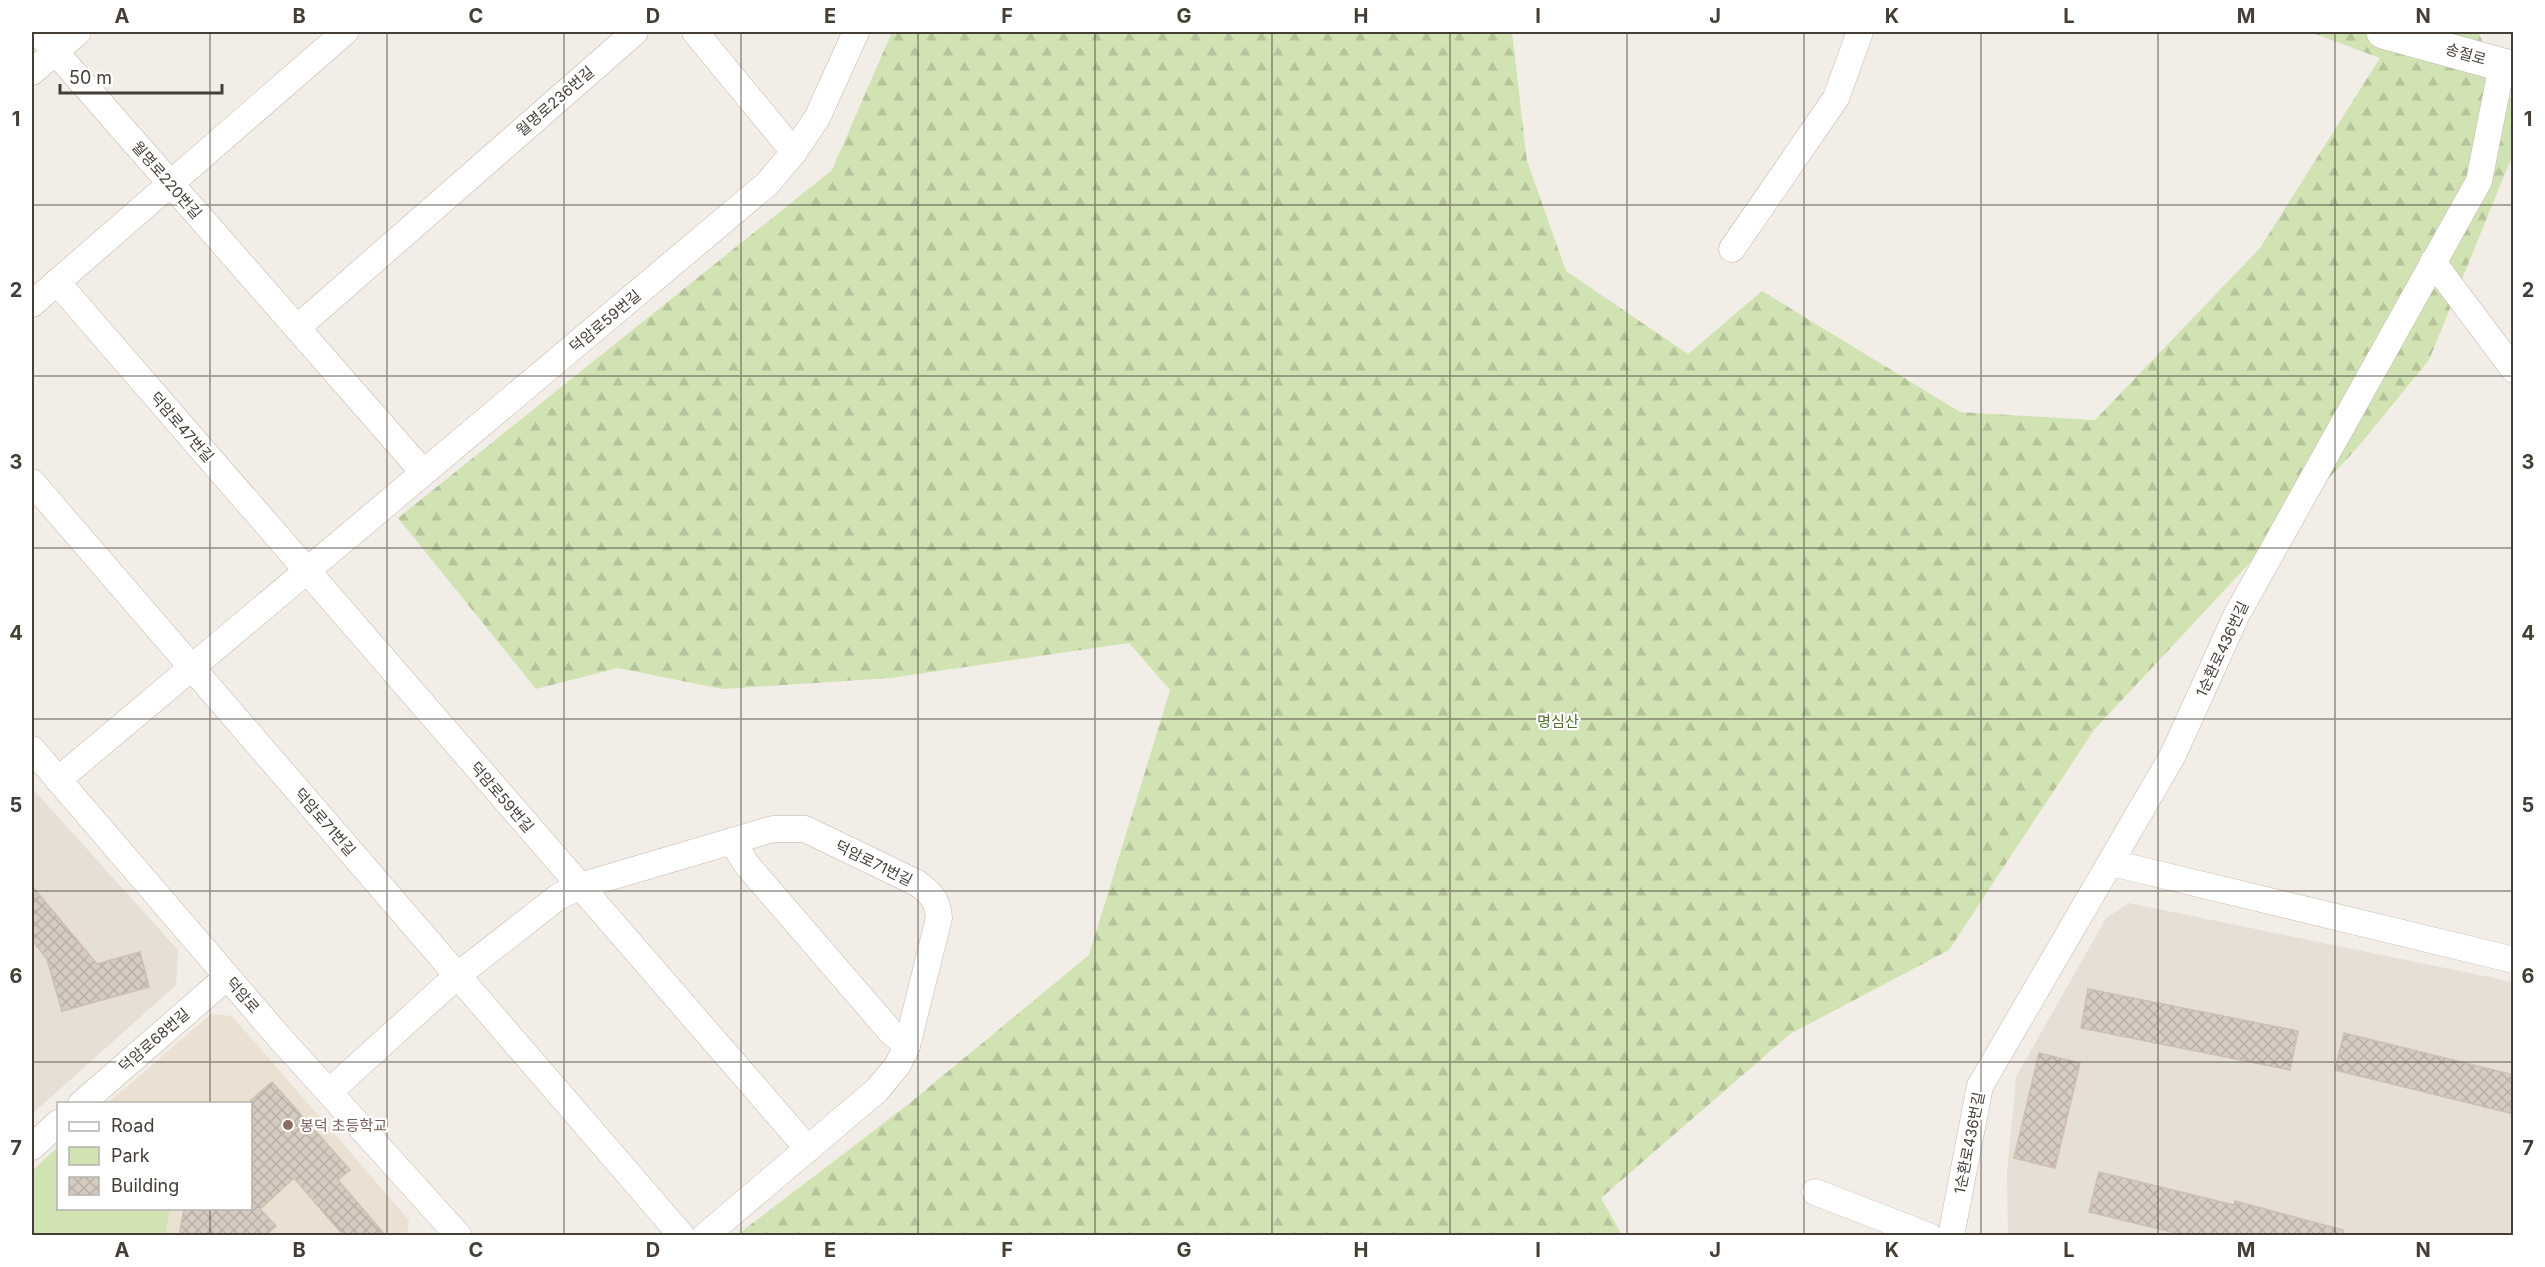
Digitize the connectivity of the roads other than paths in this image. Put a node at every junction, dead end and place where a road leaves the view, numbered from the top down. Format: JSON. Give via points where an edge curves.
{"nodes":[{"id":1,"x":38,"y":32,"type":"edge"},
{"id":2,"x":78,"y":32,"type":"edge"},
{"id":3,"x":345,"y":32,"type":"edge"},
{"id":4,"x":635,"y":32,"type":"edge"},
{"id":5,"x":695,"y":32,"type":"edge"},
{"id":6,"x":856,"y":32,"type":"edge"},
{"id":7,"x":1860,"y":32,"type":"edge"},
{"id":8,"x":2383,"y":32,"type":"edge"},
{"id":9,"x":55,"y":51,"type":"junction"},
{"id":10,"x":2508,"y":67,"type":"edge"},
{"id":11,"x":32,"y":72,"type":"edge"},
{"id":12,"x":794,"y":152,"type":"junction"},
{"id":13,"x":171,"y":183,"type":"junction"},
{"id":14,"x":1732,"y":249,"type":"dead end"},
{"id":15,"x":2433,"y":262,"type":"junction"},
{"id":16,"x":57,"y":282,"type":"junction"},
{"id":17,"x":32,"y":304,"type":"edge"},
{"id":18,"x":297,"y":328,"type":"junction"},
{"id":19,"x":2514,"y":370,"type":"edge"},
{"id":20,"x":423,"y":472,"type":"junction"},
{"id":21,"x":32,"y":482,"type":"edge"},
{"id":22,"x":306,"y":572,"type":"junction"},
{"id":23,"x":193,"y":668,"type":"junction"},
{"id":24,"x":32,"y":750,"type":"edge"},
{"id":25,"x":58,"y":780,"type":"junction"},
{"id":26,"x":732,"y":840,"type":"junction"},
{"id":27,"x":2112,"y":863,"type":"junction"},
{"id":28,"x":580,"y":886,"type":"junction"},
{"id":29,"x":2514,"y":960,"type":"edge"},
{"id":30,"x":458,"y":975,"type":"junction"},
{"id":31,"x":227,"y":977,"type":"junction"},
{"id":32,"x":907,"y":1046,"type":"junction"},
{"id":33,"x":329,"y":1092,"type":"junction"},
{"id":34,"x":83,"y":1102,"type":"edge"},
{"id":35,"x":57,"y":1124,"type":"edge"},
{"id":36,"x":32,"y":1147,"type":"edge"},
{"id":37,"x":808,"y":1149,"type":"junction"},
{"id":38,"x":1815,"y":1192,"type":"dead end"},
{"id":39,"x":459,"y":1236,"type":"edge"},
{"id":40,"x":682,"y":1236,"type":"edge"},
{"id":41,"x":705,"y":1236,"type":"edge"},
{"id":42,"x":1929,"y":1236,"type":"edge"},
{"id":43,"x":1951,"y":1236,"type":"edge"}],
"edges":[{"from":1,"to":9,"type":"street","name":"월명로220번길"},
{"from":2,"to":9,"type":"street"},
{"from":3,"to":13,"type":"street"},
{"from":4,"to":18,"type":"street","name":"월명로236번길"},
{"from":5,"to":12,"type":"street"},
{"from":6,"to":12,"type":"street","name":"덕암로59번길","via":[[817,118]]},
{"from":7,"to":14,"type":"street","via":[[1836,99]]},
{"from":8,"to":10,"type":"street","name":"송절로"},
{"from":9,"to":11,"type":"street"},
{"from":9,"to":13,"type":"street","name":"월명로220번길"},
{"from":10,"to":15,"type":"street","name":"1순환로436번길","via":[[2479,181]]},
{"from":12,"to":20,"type":"street","name":"덕암로59번길","via":[[767,184]]},
{"from":13,"to":16,"type":"street"},
{"from":13,"to":18,"type":"street","name":"월명로220번길"},
{"from":15,"to":19,"type":"street"},
{"from":15,"to":27,"type":"street","name":"1순환로436번길","via":[[2236,616],[2173,756]]},
{"from":16,"to":17,"type":"street"},
{"from":16,"to":22,"type":"street","name":"덕암로47번길"},
{"from":18,"to":20,"type":"street","name":"월명로220번길"},
{"from":20,"to":22,"type":"street","name":"덕암로59번길"},
{"from":21,"to":23,"type":"street"},
{"from":22,"to":23,"type":"street","name":"덕암로59번길"},
{"from":22,"to":28,"type":"street","name":"덕암로59번길"},
{"from":23,"to":25,"type":"street","name":"덕암로59번길"},
{"from":23,"to":30,"type":"street","name":"덕암로71번길"},
{"from":24,"to":25,"type":"street","name":"덕암로"},
{"from":25,"to":31,"type":"street","name":"덕암로"},
{"from":26,"to":28,"type":"street","name":"덕암로71번길"},
{"from":26,"to":32,"type":"street","via":[[747,865]]},
{"from":26,"to":32,"type":"street","name":"덕암로71번길","via":[[773,829],[805,829],[929,891],[938,905],[939,918]]},
{"from":27,"to":29,"type":"street"},
{"from":27,"to":43,"type":"street","name":"1순환로436번길","via":[[1980,1086]]},
{"from":28,"to":30,"type":"street","name":"덕암로71번길","via":[[558,897]]},
{"from":28,"to":37,"type":"street"},
{"from":30,"to":33,"type":"street","name":"덕암로71번길"},
{"from":30,"to":40,"type":"street","name":"덕암로71번길"},
{"from":31,"to":33,"type":"street","name":"덕암로"},
{"from":31,"to":34,"type":"street","name":"덕암로68번길"},
{"from":32,"to":37,"type":"street","name":"덕암로71번길","via":[[897,1066],[877,1090]]},
{"from":33,"to":39,"type":"street","name":"덕암로"},
{"from":35,"to":36,"type":"street"},
{"from":37,"to":41,"type":"street","name":"덕암로71번길"},
{"from":38,"to":42,"type":"street"}]}
